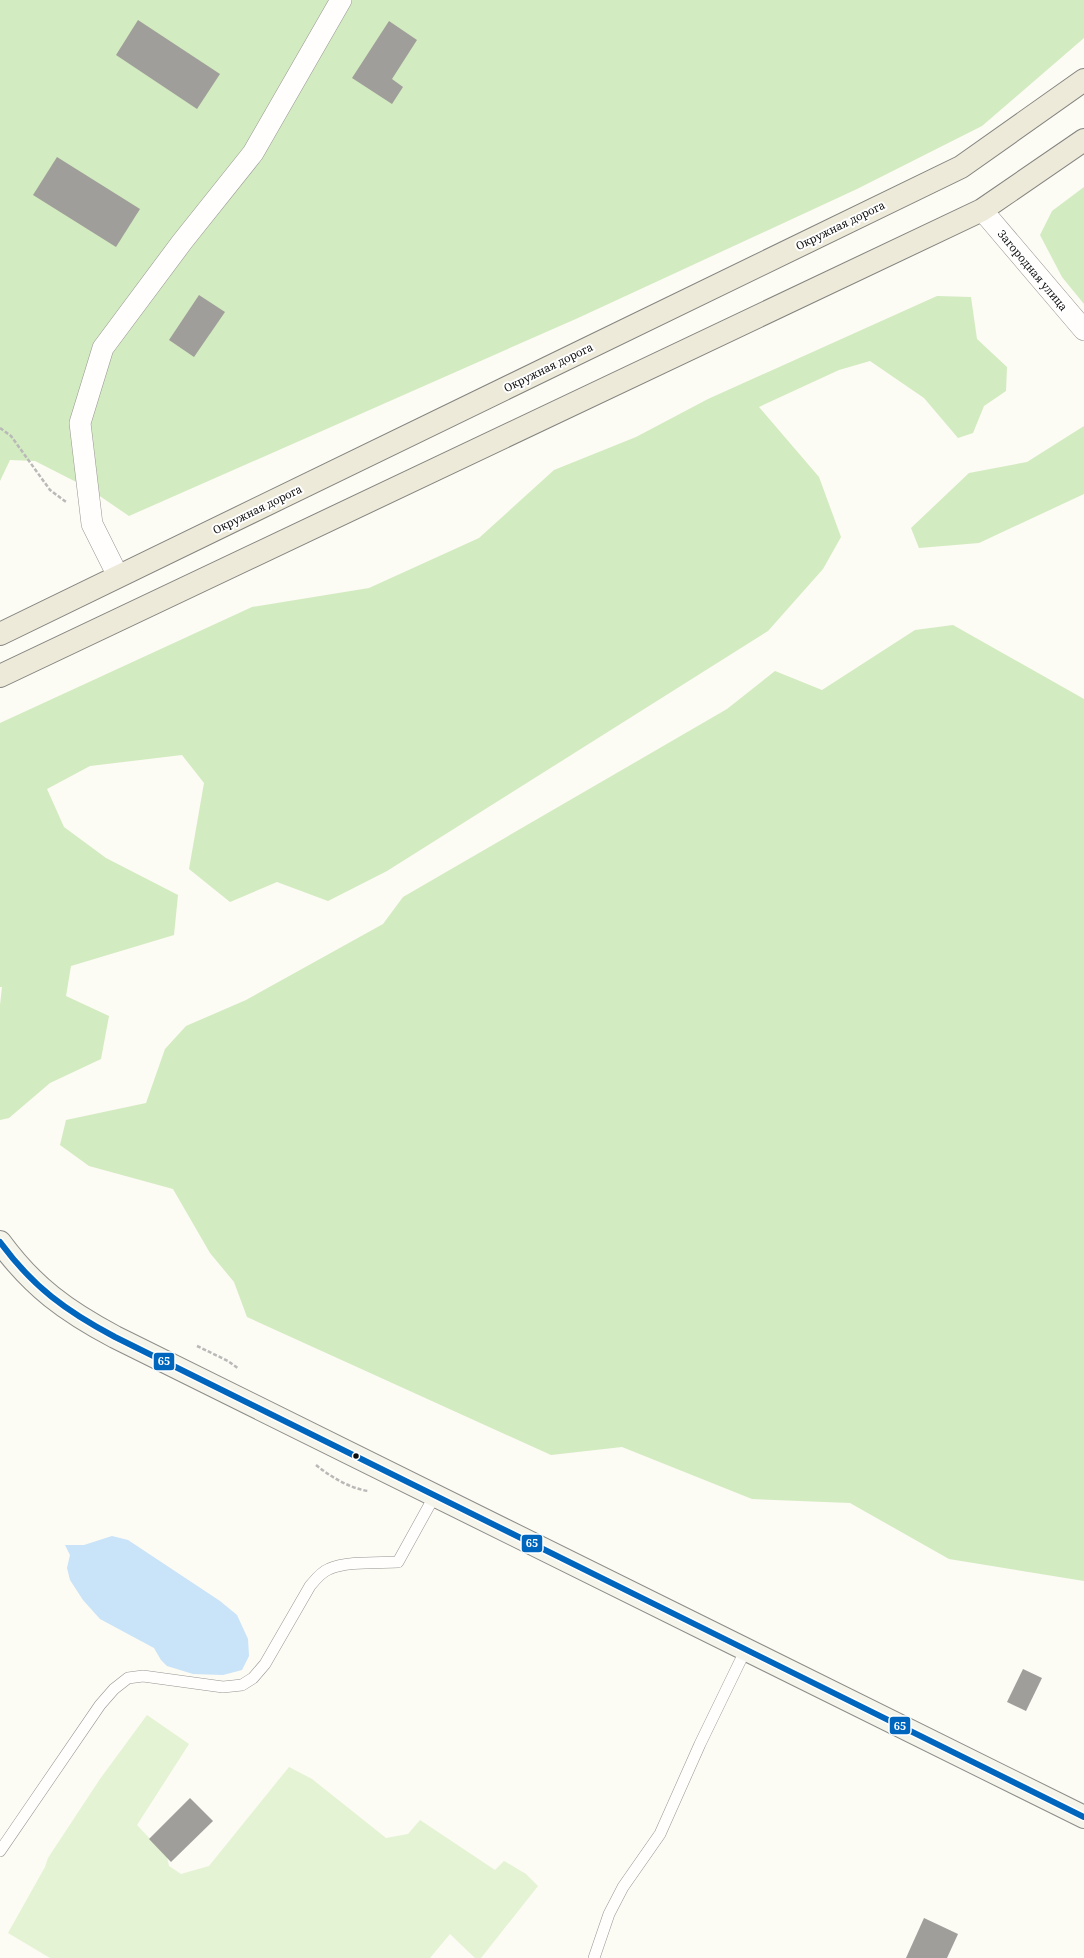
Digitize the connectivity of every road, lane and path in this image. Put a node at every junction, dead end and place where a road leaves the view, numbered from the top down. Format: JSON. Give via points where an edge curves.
{"nodes":[{"id":1,"x":340,"y":0,"type":"edge"},
{"id":2,"x":1084,"y":80,"type":"edge"},
{"id":3,"x":1084,"y":140,"type":"edge"},
{"id":4,"x":982,"y":210,"type":"junction"},
{"id":5,"x":1084,"y":330,"type":"edge"},
{"id":6,"x":0,"y":428,"type":"edge"},
{"id":7,"x":92,"y":524,"type":"junction"},
{"id":8,"x":118,"y":576,"type":"junction"},
{"id":9,"x":0,"y":634,"type":"edge"},
{"id":10,"x":0,"y":676,"type":"edge"},
{"id":11,"x":2,"y":1250,"type":"edge"},
{"id":12,"x":435,"y":1495,"type":"junction"},
{"id":13,"x":746,"y":1649,"type":"junction"},
{"id":14,"x":1084,"y":1817,"type":"edge"},
{"id":15,"x":0,"y":1851,"type":"edge"},
{"id":16,"x":594,"y":1958,"type":"edge"}],
"edges":[{"from":1,"to":7,"type":"street","via":[[253,153],[182,242],[103,348],[80,424]]},
{"from":2,"to":8,"type":"main road","name":"Окружная дорога","via":[[961,167]]},
{"from":3,"to":4,"type":"main road"},
{"from":4,"to":5,"type":"street","name":"Загородная улица"},
{"from":4,"to":10,"type":"main road"},
{"from":6,"to":7,"type":"path","via":[[12,436],[50,490]]},
{"from":7,"to":8,"type":"street"},
{"from":8,"to":9,"type":"main road","name":"Окружная дорога"},
{"from":11,"to":12,"type":"main road","via":[[43,1291],[87,1322]]},
{"from":12,"to":13,"type":"main road"},
{"from":12,"to":15,"type":"lane","via":[[398,1562],[341,1565],[328,1569],[318,1576],[265,1664],[253,1678],[242,1685],[223,1688],[143,1676],[128,1678],[114,1689]]},
{"from":13,"to":14,"type":"main road"},
{"from":13,"to":16,"type":"lane","via":[[660,1834],[623,1887],[609,1914]]}]}
